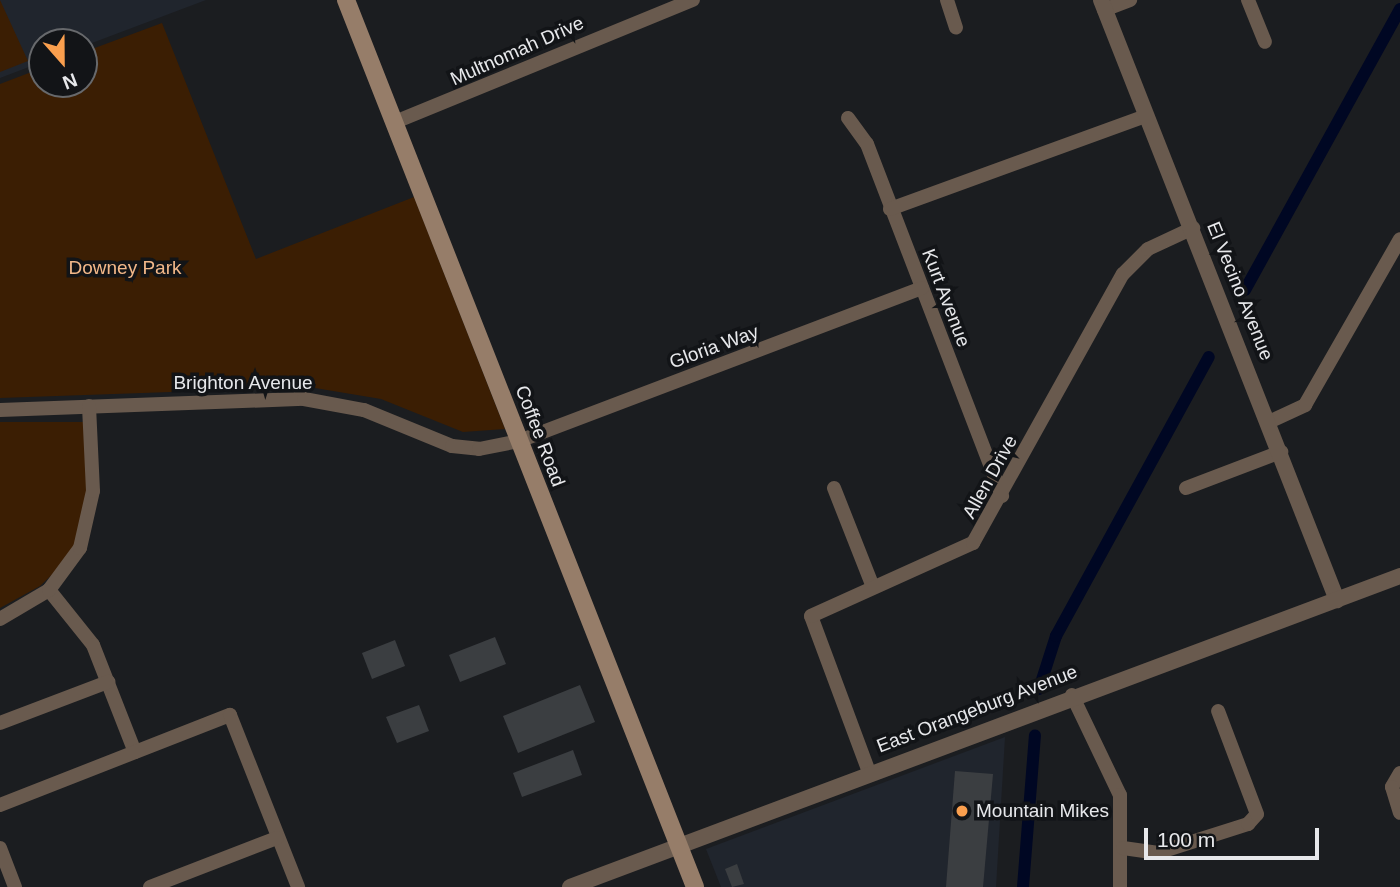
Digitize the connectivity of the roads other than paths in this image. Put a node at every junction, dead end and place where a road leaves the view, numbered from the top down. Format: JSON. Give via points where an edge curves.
{"nodes":[{"id":1,"x":346,"y":0,"type":"edge"},
{"id":2,"x":693,"y":0,"type":"edge"},
{"id":3,"x":947,"y":0,"type":"edge"},
{"id":4,"x":1130,"y":0,"type":"edge"},
{"id":5,"x":1248,"y":0,"type":"edge"},
{"id":6,"x":1102,"y":5,"type":"edge"},
{"id":7,"x":956,"y":28,"type":"dead end"},
{"id":8,"x":1265,"y":42,"type":"dead end"},
{"id":9,"x":1146,"y":116,"type":"junction"},
{"id":10,"x":848,"y":118,"type":"dead end"},
{"id":11,"x":395,"y":122,"type":"junction"},
{"id":12,"x":890,"y":209,"type":"junction"},
{"id":13,"x":1193,"y":229,"type":"junction"},
{"id":14,"x":1400,"y":239,"type":"edge"},
{"id":15,"x":922,"y":288,"type":"junction"},
{"id":16,"x":89,"y":406,"type":"junction"},
{"id":17,"x":0,"y":410,"type":"edge"},
{"id":18,"x":1269,"y":422,"type":"junction"},
{"id":19,"x":519,"y":441,"type":"junction"},
{"id":20,"x":1281,"y":452,"type":"junction"},
{"id":21,"x":834,"y":488,"type":"dead end"},
{"id":22,"x":1186,"y":488,"type":"dead end"},
{"id":23,"x":1002,"y":496,"type":"junction"},
{"id":24,"x":1400,"y":577,"type":"edge"},
{"id":25,"x":873,"y":587,"type":"junction"},
{"id":26,"x":49,"y":590,"type":"junction"},
{"id":27,"x":1338,"y":600,"type":"junction"},
{"id":28,"x":0,"y":619,"type":"edge"},
{"id":29,"x":108,"y":682,"type":"junction"},
{"id":30,"x":1072,"y":695,"type":"junction"},
{"id":31,"x":1217,"y":711,"type":"dead end"},
{"id":32,"x":0,"y":723,"type":"edge"},
{"id":33,"x":135,"y":752,"type":"junction"},
{"id":34,"x":869,"y":772,"type":"junction"},
{"id":35,"x":1397,"y":777,"type":"edge"},
{"id":36,"x":0,"y":805,"type":"edge"},
{"id":37,"x":1400,"y":813,"type":"edge"},
{"id":38,"x":277,"y":838,"type":"junction"},
{"id":39,"x":677,"y":845,"type":"junction"},
{"id":40,"x":0,"y":848,"type":"edge"},
{"id":41,"x":1123,"y":848,"type":"junction"},
{"id":42,"x":15,"y":887,"type":"edge"},
{"id":43,"x":150,"y":887,"type":"edge"},
{"id":44,"x":298,"y":887,"type":"edge"},
{"id":45,"x":570,"y":887,"type":"edge"},
{"id":46,"x":695,"y":887,"type":"edge"},
{"id":47,"x":1120,"y":887,"type":"edge"}],
"edges":[{"from":1,"to":11,"type":"main road","name":"Coffee Road"},
{"from":2,"to":11,"type":"street","name":"Multnomah Drive"},
{"from":3,"to":7,"type":"street"},
{"from":4,"to":6,"type":"street"},
{"from":5,"to":8,"type":"street"},
{"from":6,"to":9,"type":"street","name":"El Vecino Avenue"},
{"from":9,"to":12,"type":"street"},
{"from":9,"to":13,"type":"street","name":"El Vecino Avenue"},
{"from":10,"to":12,"type":"street","name":"Kurt Avenue","via":[[867,144]]},
{"from":11,"to":19,"type":"main road","name":"Coffee Road"},
{"from":12,"to":15,"type":"street","name":"Kurt Avenue"},
{"from":13,"to":18,"type":"street","name":"El Vecino Avenue"},
{"from":13,"to":23,"type":"street","name":"Allen Drive","via":[[1149,249],[1123,274]]},
{"from":14,"to":18,"type":"street","via":[[1305,405]]},
{"from":15,"to":19,"type":"street","name":"Gloria Way"},
{"from":15,"to":23,"type":"street","name":"Kurt Avenue"},
{"from":16,"to":17,"type":"street","name":"Brighton Avenue"},
{"from":16,"to":19,"type":"street","name":"Brighton Avenue","via":[[304,399],[364,410],[452,446],[479,449]]},
{"from":16,"to":26,"type":"street","via":[[90,514],[80,548]]},
{"from":18,"to":20,"type":"street","name":"El Vecino Avenue"},
{"from":19,"to":39,"type":"main road","name":"Coffee Road"},
{"from":20,"to":22,"type":"street"},
{"from":20,"to":27,"type":"street","name":"El Vecino Avenue"},
{"from":21,"to":25,"type":"street"},
{"from":23,"to":25,"type":"street","name":"Allen Drive","via":[[981,534],[961,553]]},
{"from":24,"to":27,"type":"street","name":"East Orangeburg Avenue"},
{"from":25,"to":34,"type":"street","name":"Allen Drive","via":[[811,616]]},
{"from":26,"to":28,"type":"street"},
{"from":26,"to":29,"type":"street","via":[[81,627]]},
{"from":27,"to":30,"type":"street","name":"East Orangeburg Avenue"},
{"from":29,"to":32,"type":"street"},
{"from":29,"to":33,"type":"street"},
{"from":30,"to":34,"type":"street","name":"East Orangeburg Avenue"},
{"from":30,"to":41,"type":"street","via":[[1119,795]]},
{"from":31,"to":41,"type":"street","via":[[1257,814],[1248,824],[1157,853]]},
{"from":33,"to":36,"type":"street"},
{"from":33,"to":38,"type":"street","via":[[230,715]]},
{"from":34,"to":39,"type":"street","name":"East Orangeburg Avenue"},
{"from":35,"to":37,"type":"street"},
{"from":38,"to":43,"type":"street"},
{"from":38,"to":44,"type":"street"},
{"from":39,"to":45,"type":"street","name":"East Orangeburg Avenue"},
{"from":39,"to":46,"type":"main road","name":"Coffee Road"},
{"from":40,"to":42,"type":"street"},
{"from":41,"to":47,"type":"street"}]}
